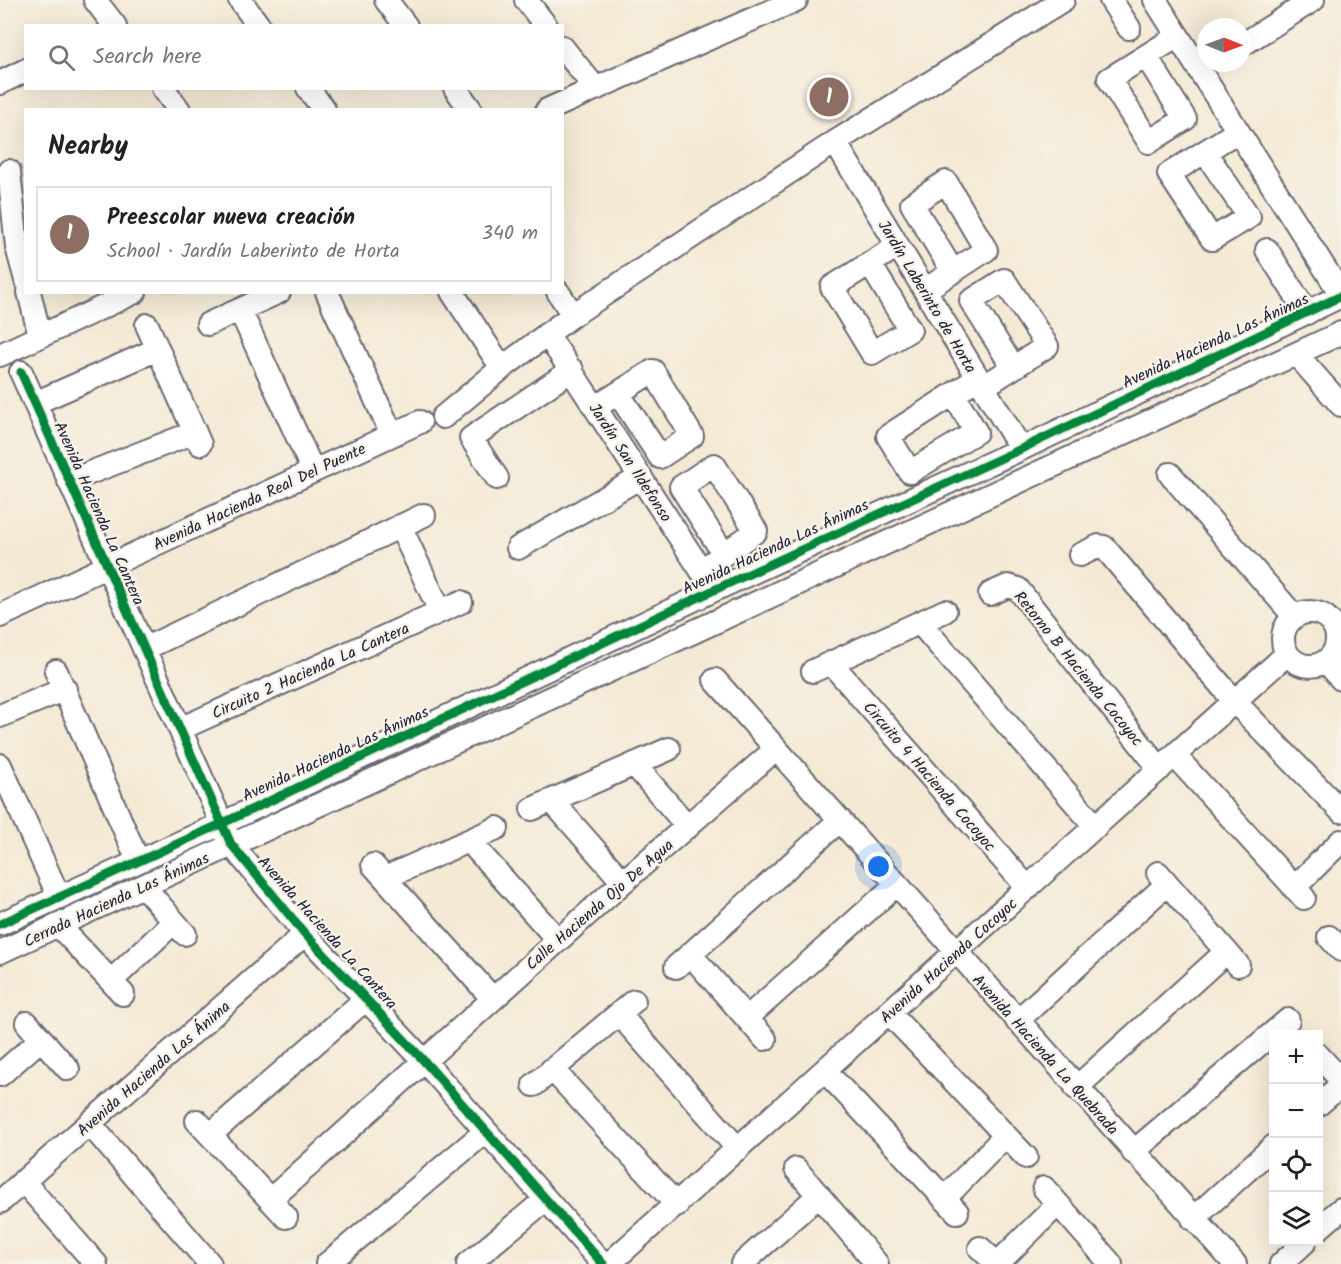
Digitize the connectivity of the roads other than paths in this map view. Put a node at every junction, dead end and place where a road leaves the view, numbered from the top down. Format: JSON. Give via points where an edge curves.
{"nodes":[{"id":1,"x":95,"y":0,"type":"edge"},
{"id":2,"x":240,"y":0,"type":"edge"},
{"id":3,"x":386,"y":0,"type":"edge"},
{"id":4,"x":526,"y":0,"type":"edge"},
{"id":5,"x":795,"y":0,"type":"edge"},
{"id":6,"x":1063,"y":0,"type":"edge"},
{"id":7,"x":1111,"y":0,"type":"edge"},
{"id":8,"x":1155,"y":0,"type":"edge"},
{"id":9,"x":1313,"y":0,"type":"edge"},
{"id":10,"x":113,"y":24,"type":"edge"},
{"id":11,"x":258,"y":24,"type":"edge"},
{"id":12,"x":404,"y":24,"type":"edge"},
{"id":13,"x":544,"y":24,"type":"edge"},
{"id":14,"x":1129,"y":28,"type":"dead end"},
{"id":15,"x":1178,"y":36,"type":"junction"},
{"id":16,"x":1251,"y":39,"type":"edge"},
{"id":17,"x":564,"y":49,"type":"edge"},
{"id":18,"x":1146,"y":56,"type":"dead end"},
{"id":19,"x":1197,"y":57,"type":"edge"},
{"id":20,"x":24,"y":71,"type":"edge"},
{"id":21,"x":1208,"y":72,"type":"edge"},
{"id":22,"x":0,"y":83,"type":"edge"},
{"id":23,"x":596,"y":89,"type":"junction"},
{"id":24,"x":164,"y":90,"type":"edge"},
{"id":25,"x":309,"y":90,"type":"edge"},
{"id":26,"x":456,"y":90,"type":"edge"},
{"id":27,"x":178,"y":108,"type":"edge"},
{"id":28,"x":323,"y":108,"type":"edge"},
{"id":29,"x":469,"y":108,"type":"edge"},
{"id":30,"x":552,"y":108,"type":"edge"},
{"id":31,"x":1238,"y":131,"type":"junction"},
{"id":32,"x":835,"y":142,"type":"junction"},
{"id":33,"x":1205,"y":152,"type":"dead end"},
{"id":34,"x":11,"y":170,"type":"edge"},
{"id":35,"x":898,"y":246,"type":"junction"},
{"id":36,"x":1267,"y":250,"type":"dead end"},
{"id":37,"x":870,"y":264,"type":"dead end"},
{"id":38,"x":953,"y":272,"type":"dead end"},
{"id":39,"x":24,"y":273,"type":"edge"},
{"id":40,"x":925,"y":290,"type":"junction"},
{"id":41,"x":30,"y":294,"type":"edge"},
{"id":42,"x":131,"y":294,"type":"edge"},
{"id":43,"x":275,"y":294,"type":"edge"},
{"id":44,"x":328,"y":294,"type":"edge"},
{"id":45,"x":453,"y":294,"type":"edge"},
{"id":46,"x":559,"y":294,"type":"edge"},
{"id":47,"x":1341,"y":295,"type":"edge"},
{"id":48,"x":240,"y":310,"type":"junction"},
{"id":49,"x":1307,"y":313,"type":"junction"},
{"id":50,"x":573,"y":315,"type":"junction"},
{"id":51,"x":208,"y":324,"type":"dead end"},
{"id":52,"x":147,"y":325,"type":"dead end"},
{"id":53,"x":1341,"y":333,"type":"edge"},
{"id":54,"x":547,"y":334,"type":"junction"},
{"id":55,"x":40,"y":336,"type":"junction"},
{"id":56,"x":158,"y":349,"type":"junction"},
{"id":57,"x":1296,"y":354,"type":"junction"},
{"id":58,"x":0,"y":355,"type":"edge"},
{"id":59,"x":502,"y":368,"type":"junction"},
{"id":60,"x":1013,"y":368,"type":"dead end"},
{"id":61,"x":572,"y":370,"type":"junction"},
{"id":62,"x":21,"y":372,"type":"dead end"},
{"id":63,"x":981,"y":383,"type":"junction"},
{"id":64,"x":618,"y":393,"type":"dead end"},
{"id":65,"x":954,"y":395,"type":"dead end"},
{"id":66,"x":35,"y":403,"type":"junction"},
{"id":67,"x":1341,"y":405,"type":"edge"},
{"id":68,"x":596,"y":407,"type":"junction"},
{"id":69,"x":1110,"y":407,"type":"junction"},
{"id":70,"x":443,"y":417,"type":"dead end"},
{"id":71,"x":420,"y":422,"type":"dead end"},
{"id":72,"x":1122,"y":434,"type":"junction"},
{"id":73,"x":392,"y":435,"type":"junction"},
{"id":74,"x":1021,"y":449,"type":"junction"},
{"id":75,"x":313,"y":471,"type":"junction"},
{"id":76,"x":1170,"y":474,"type":"dead end"},
{"id":77,"x":641,"y":477,"type":"junction"},
{"id":78,"x":497,"y":478,"type":"dead end"},
{"id":79,"x":69,"y":481,"type":"junction"},
{"id":80,"x":424,"y":515,"type":"dead end"},
{"id":81,"x":400,"y":526,"type":"junction"},
{"id":82,"x":518,"y":548,"type":"dead end"},
{"id":83,"x":724,"y":554,"type":"dead end"},
{"id":84,"x":1080,"y":555,"type":"dead end"},
{"id":85,"x":107,"y":566,"type":"junction"},
{"id":86,"x":702,"y":570,"type":"junction"},
{"id":87,"x":714,"y":590,"type":"junction"},
{"id":88,"x":990,"y":594,"type":"dead end"},
{"id":89,"x":461,"y":602,"type":"dead end"},
{"id":90,"x":440,"y":611,"type":"junction"},
{"id":91,"x":945,"y":611,"type":"dead end"},
{"id":92,"x":0,"y":616,"type":"edge"},
{"id":93,"x":1294,"y":616,"type":"junction"},
{"id":94,"x":1336,"y":619,"type":"edge"},
{"id":95,"x":920,"y":623,"type":"junction"},
{"id":96,"x":144,"y":649,"type":"junction"},
{"id":97,"x":1287,"y":654,"type":"junction"},
{"id":98,"x":1326,"y":662,"type":"junction"},
{"id":99,"x":1341,"y":679,"type":"edge"},
{"id":100,"x":715,"y":680,"type":"dead end"},
{"id":101,"x":1235,"y":702,"type":"junction"},
{"id":102,"x":0,"y":716,"type":"edge"},
{"id":103,"x":180,"y":729,"type":"junction"},
{"id":104,"x":669,"y":749,"type":"dead end"},
{"id":105,"x":776,"y":749,"type":"junction"},
{"id":106,"x":1168,"y":762,"type":"junction"},
{"id":107,"x":634,"y":764,"type":"junction"},
{"id":108,"x":0,"y":765,"type":"edge"},
{"id":109,"x":1341,"y":811,"type":"edge"},
{"id":110,"x":840,"y":820,"type":"junction"},
{"id":111,"x":221,"y":824,"type":"junction"},
{"id":112,"x":688,"y":826,"type":"junction"},
{"id":113,"x":1096,"y":826,"type":"junction"},
{"id":114,"x":497,"y":828,"type":"dead end"},
{"id":115,"x":469,"y":841,"type":"junction"},
{"id":116,"x":1341,"y":841,"type":"edge"},
{"id":117,"x":231,"y":844,"type":"junction"},
{"id":118,"x":138,"y":861,"type":"junction"},
{"id":119,"x":623,"y":882,"type":"junction"},
{"id":120,"x":896,"y":885,"type":"junction"},
{"id":121,"x":144,"y":887,"type":"junction"},
{"id":122,"x":1028,"y":888,"type":"junction"},
{"id":123,"x":59,"y":897,"type":"junction"},
{"id":124,"x":0,"y":924,"type":"edge"},
{"id":125,"x":59,"y":926,"type":"junction"},
{"id":126,"x":305,"y":934,"type":"junction"},
{"id":127,"x":558,"y":940,"type":"junction"},
{"id":128,"x":0,"y":952,"type":"edge"},
{"id":129,"x":956,"y":953,"type":"junction"},
{"id":130,"x":367,"y":998,"type":"junction"},
{"id":131,"x":493,"y":999,"type":"junction"},
{"id":132,"x":890,"y":1013,"type":"junction"},
{"id":133,"x":747,"y":1018,"type":"junction"},
{"id":134,"x":1017,"y":1021,"type":"junction"},
{"id":135,"x":1289,"y":1021,"type":"edge"},
{"id":136,"x":765,"y":1039,"type":"dead end"},
{"id":137,"x":1323,"y":1060,"type":"edge"},
{"id":138,"x":425,"y":1062,"type":"junction"},
{"id":139,"x":68,"y":1069,"type":"dead end"},
{"id":140,"x":552,"y":1069,"type":"junction"},
{"id":141,"x":825,"y":1071,"type":"junction"},
{"id":142,"x":0,"y":1076,"type":"edge"},
{"id":143,"x":1341,"y":1080,"type":"edge"},
{"id":144,"x":534,"y":1085,"type":"dead end"},
{"id":145,"x":1341,"y":1085,"type":"edge"},
{"id":146,"x":1076,"y":1088,"type":"junction"},
{"id":147,"x":1323,"y":1101,"type":"edge"},
{"id":148,"x":90,"y":1124,"type":"junction"},
{"id":149,"x":485,"y":1132,"type":"junction"},
{"id":150,"x":1005,"y":1136,"type":"junction"},
{"id":151,"x":738,"y":1149,"type":"junction"},
{"id":152,"x":1269,"y":1150,"type":"edge"},
{"id":153,"x":1133,"y":1152,"type":"junction"},
{"id":154,"x":1026,"y":1157,"type":"dead end"},
{"id":155,"x":796,"y":1169,"type":"dead end"},
{"id":156,"x":23,"y":1181,"type":"junction"},
{"id":157,"x":819,"y":1195,"type":"junction"},
{"id":158,"x":270,"y":1200,"type":"junction"},
{"id":159,"x":545,"y":1200,"type":"junction"},
{"id":160,"x":0,"y":1202,"type":"edge"},
{"id":161,"x":676,"y":1205,"type":"junction"},
{"id":162,"x":1341,"y":1209,"type":"edge"},
{"id":163,"x":286,"y":1217,"type":"dead end"},
{"id":164,"x":1192,"y":1219,"type":"junction"},
{"id":165,"x":1323,"y":1225,"type":"edge"},
{"id":166,"x":1301,"y":1246,"type":"edge"},
{"id":167,"x":980,"y":1248,"type":"dead end"},
{"id":168,"x":322,"y":1259,"type":"edge"},
{"id":169,"x":875,"y":1263,"type":"edge"},
{"id":170,"x":96,"y":1264,"type":"edge"},
{"id":171,"x":210,"y":1264,"type":"edge"},
{"id":172,"x":468,"y":1264,"type":"edge"},
{"id":173,"x":603,"y":1264,"type":"edge"},
{"id":174,"x":609,"y":1264,"type":"edge"},
{"id":175,"x":742,"y":1264,"type":"edge"},
{"id":176,"x":997,"y":1264,"type":"edge"},
{"id":177,"x":1111,"y":1264,"type":"edge"},
{"id":178,"x":1234,"y":1264,"type":"edge"},
{"id":179,"x":1281,"y":1264,"type":"edge"}],
"edges":[{"from":1,"to":10,"type":"street"},
{"from":2,"to":11,"type":"street"},
{"from":3,"to":12,"type":"street"},
{"from":4,"to":13,"type":"street"},
{"from":5,"to":23,"type":"street"},
{"from":6,"to":32,"type":"street"},
{"from":7,"to":14,"type":"street"},
{"from":8,"to":15,"type":"street"},
{"from":9,"to":16,"type":"street"},
{"from":15,"to":18,"type":"street"},
{"from":15,"to":19,"type":"street"},
{"from":17,"to":23,"type":"street"},
{"from":20,"to":22,"type":"street"},
{"from":21,"to":31,"type":"street"},
{"from":23,"to":30,"type":"street"},
{"from":24,"to":27,"type":"street"},
{"from":25,"to":28,"type":"street"},
{"from":26,"to":29,"type":"street"},
{"from":31,"to":33,"type":"street"},
{"from":31,"to":47,"type":"street"},
{"from":32,"to":35,"type":"street","name":"Jardín Laberinto de Horta"},
{"from":32,"to":50,"type":"street"},
{"from":34,"to":39,"type":"street","via":[[17,247]]},
{"from":35,"to":37,"type":"street"},
{"from":35,"to":40,"type":"street","name":"Jardín Laberinto de Horta"},
{"from":36,"to":49,"type":"street"},
{"from":38,"to":40,"type":"street"},
{"from":40,"to":63,"type":"street","name":"Jardín Laberinto de Horta"},
{"from":41,"to":55,"type":"street"},
{"from":42,"to":55,"type":"street"},
{"from":43,"to":48,"type":"street"},
{"from":44,"to":73,"type":"street"},
{"from":45,"to":59,"type":"street"},
{"from":46,"to":50,"type":"street"},
{"from":47,"to":49,"type":"street","name":"Avenida Hacienda Las Ánimas"},
{"from":48,"to":51,"type":"street"},
{"from":48,"to":75,"type":"street"},
{"from":49,"to":69,"type":"street","name":"Avenida Hacienda Las Ánimas"},
{"from":50,"to":54,"type":"street"},
{"from":52,"to":56,"type":"street"},
{"from":53,"to":57,"type":"street"},
{"from":54,"to":59,"type":"street"},
{"from":54,"to":61,"type":"street","name":"Jardín San Ildefonso"},
{"from":55,"to":58,"type":"street"},
{"from":56,"to":66,"type":"street"},
{"from":56,"to":79,"type":"street","via":[[198,439]]},
{"from":57,"to":67,"type":"street"},
{"from":57,"to":72,"type":"street"},
{"from":59,"to":70,"type":"street"},
{"from":60,"to":63,"type":"street"},
{"from":61,"to":68,"type":"street","name":"Jardín San Ildefonso"},
{"from":61,"to":78,"type":"street","via":[[471,438]]},
{"from":62,"to":66,"type":"street","name":"Avenida Hacienda La Cantera"},
{"from":63,"to":65,"type":"street"},
{"from":63,"to":74,"type":"street","name":"Jardín Laberinto de Horta"},
{"from":64,"to":68,"type":"street"},
{"from":66,"to":79,"type":"street","name":"Avenida Hacienda La Cantera"},
{"from":68,"to":77,"type":"street","name":"Jardín San Ildefonso"},
{"from":69,"to":72,"type":"street"},
{"from":69,"to":74,"type":"street","name":"Avenida Hacienda Las Ánimas"},
{"from":71,"to":73,"type":"street","name":"Avenida Hacienda Real Del Puente"},
{"from":72,"to":117,"type":"street"},
{"from":73,"to":75,"type":"street","name":"Avenida Hacienda Real Del Puente"},
{"from":74,"to":87,"type":"street","name":"Avenida Hacienda Las Ánimas"},
{"from":75,"to":85,"type":"street","name":"Avenida Hacienda Real Del Puente"},
{"from":76,"to":93,"type":"street"},
{"from":77,"to":82,"type":"street"},
{"from":77,"to":86,"type":"street","name":"Jardín San Ildefonso"},
{"from":79,"to":85,"type":"street","name":"Avenida Hacienda La Cantera"},
{"from":80,"to":81,"type":"street"},
{"from":81,"to":90,"type":"street"},
{"from":81,"to":96,"type":"street"},
{"from":83,"to":86,"type":"street"},
{"from":84,"to":101,"type":"street","via":[[1104,547]]},
{"from":85,"to":92,"type":"street","name":"Avenida Hacienda Real Del Puente"},
{"from":85,"to":96,"type":"street","name":"Avenida Hacienda La Cantera"},
{"from":86,"to":87,"type":"street","name":"Jardín San Ildefonso"},
{"from":87,"to":111,"type":"street","name":"Avenida Hacienda Las Ánimas"},
{"from":88,"to":106,"type":"street","name":"Retorno B Hacienda Cocoyoc","via":[[1008,585],[1018,589]]},
{"from":89,"to":90,"type":"street","name":"Circuito 2 Hacienda La Cantera"},
{"from":90,"to":103,"type":"street","name":"Circuito 2 Hacienda La Cantera"},
{"from":91,"to":95,"type":"street","name":"Circuito 4 Hacienda Cocoyoc"},
{"from":93,"to":94,"type":"street","via":[[1315,611]]},
{"from":93,"to":97,"type":"street","via":[[1283,633]]},
{"from":94,"to":98,"type":"street","via":[[1337,644]]},
{"from":95,"to":113,"type":"street"},
{"from":95,"to":122,"type":"street","name":"Circuito 4 Hacienda Cocoyoc","via":[[822,667]]},
{"from":96,"to":103,"type":"street","name":"Avenida Hacienda La Cantera"},
{"from":97,"to":98,"type":"street","via":[[1305,666]]},
{"from":97,"to":101,"type":"street","name":"Avenida Hacienda Cocoyoc"},
{"from":98,"to":99,"type":"street"},
{"from":100,"to":105,"type":"street","name":"Avenida Hacienda La Quebrada"},
{"from":101,"to":106,"type":"street","name":"Avenida Hacienda Cocoyoc"},
{"from":101,"to":109,"type":"street"},
{"from":102,"to":118,"type":"street","via":[[61,680]]},
{"from":103,"to":111,"type":"street","name":"Avenida Hacienda La Cantera"},
{"from":104,"to":107,"type":"street"},
{"from":105,"to":110,"type":"street","name":"Avenida Hacienda La Quebrada"},
{"from":105,"to":112,"type":"street","name":"Calle Hacienda Ojo De Agua"},
{"from":106,"to":113,"type":"street","name":"Avenida Hacienda Cocoyoc"},
{"from":106,"to":116,"type":"street","name":"Retorno B Hacienda Cocoyoc","via":[[1299,893]]},
{"from":107,"to":112,"type":"street"},
{"from":107,"to":119,"type":"street","via":[[542,805]]},
{"from":108,"to":123,"type":"street"},
{"from":110,"to":120,"type":"street","name":"Avenida Hacienda La Quebrada"},
{"from":110,"to":133,"type":"street","via":[[683,961]]},
{"from":111,"to":117,"type":"street","name":"Avenida Hacienda La Cantera"},
{"from":111,"to":118,"type":"street","name":"Cerrada Hacienda Las Ánimas"},
{"from":112,"to":119,"type":"street","name":"Calle Hacienda Ojo De Agua"},
{"from":113,"to":122,"type":"street","name":"Avenida Hacienda Cocoyoc"},
{"from":114,"to":115,"type":"street"},
{"from":115,"to":127,"type":"street"},
{"from":115,"to":131,"type":"street","via":[[379,872]]},
{"from":117,"to":121,"type":"street","name":"Cerrada Hacienda Las Ánimas"},
{"from":117,"to":126,"type":"street","name":"Avenida Hacienda La Cantera"},
{"from":118,"to":123,"type":"street","name":"Cerrada Hacienda Las Ánimas"},
{"from":119,"to":127,"type":"street","name":"Calle Hacienda Ojo De Agua"},
{"from":120,"to":129,"type":"street","name":"Avenida Hacienda La Quebrada"},
{"from":120,"to":133,"type":"street"},
{"from":121,"to":125,"type":"street","name":"Cerrada Hacienda Las Ánimas"},
{"from":121,"to":125,"type":"street","via":[[180,928],[117,987]]},
{"from":122,"to":129,"type":"street","name":"Avenida Hacienda Cocoyoc"},
{"from":123,"to":124,"type":"street","name":"Cerrada Hacienda Las Ánimas"},
{"from":125,"to":128,"type":"street","name":"Cerrada Hacienda Las Ánimas"},
{"from":126,"to":130,"type":"street","name":"Avenida Hacienda La Cantera"},
{"from":126,"to":148,"type":"street","name":"Avenida Hacienda Las Ánima"},
{"from":127,"to":131,"type":"street","name":"Calle Hacienda Ojo De Agua"},
{"from":129,"to":132,"type":"street","name":"Avenida Hacienda Cocoyoc"},
{"from":129,"to":134,"type":"street","name":"Avenida Hacienda La Quebrada"},
{"from":130,"to":138,"type":"street","name":"Avenida Hacienda La Cantera"},
{"from":130,"to":158,"type":"street","via":[[204,1128]]},
{"from":131,"to":138,"type":"street","name":"Calle Hacienda Ojo De Agua"},
{"from":132,"to":141,"type":"street","name":"Avenida Hacienda Cocoyoc"},
{"from":132,"to":150,"type":"street"},
{"from":133,"to":136,"type":"street"},
{"from":134,"to":146,"type":"street","name":"Avenida Hacienda La Quebrada"},
{"from":134,"to":146,"type":"street","via":[[1162,878],[1232,958]]},
{"from":135,"to":153,"type":"street"},
{"from":137,"to":143,"type":"street"},
{"from":138,"to":149,"type":"street","name":"Avenida Hacienda La Cantera"},
{"from":138,"to":158,"type":"street","name":"Calle Hacienda Ojo De Agua"},
{"from":139,"to":142,"type":"street","via":[[34,1031]]},
{"from":140,"to":144,"type":"street"},
{"from":140,"to":151,"type":"street","via":[[626,1007]]},
{"from":140,"to":161,"type":"street"},
{"from":141,"to":150,"type":"street","via":[[950,1206]]},
{"from":141,"to":151,"type":"street","name":"Avenida Hacienda Cocoyoc"},
{"from":145,"to":147,"type":"street"},
{"from":146,"to":153,"type":"street","name":"Avenida Hacienda La Quebrada"},
{"from":148,"to":156,"type":"street","name":"Avenida Hacienda Las Ánima"},
{"from":148,"to":171,"type":"street"},
{"from":149,"to":159,"type":"street","name":"Avenida Hacienda La Cantera"},
{"from":149,"to":168,"type":"street"},
{"from":150,"to":154,"type":"street"},
{"from":151,"to":161,"type":"street","name":"Avenida Hacienda Cocoyoc"},
{"from":152,"to":164,"type":"street"},
{"from":153,"to":164,"type":"street","name":"Avenida Hacienda La Quebrada"},
{"from":155,"to":157,"type":"street"},
{"from":156,"to":160,"type":"street","name":"Avenida Hacienda Las Ánima"},
{"from":156,"to":170,"type":"street"},
{"from":157,"to":169,"type":"street"},
{"from":157,"to":175,"type":"street"},
{"from":158,"to":163,"type":"street"},
{"from":159,"to":172,"type":"street"},
{"from":159,"to":173,"type":"street","name":"Avenida Hacienda La Cantera"},
{"from":161,"to":174,"type":"street","name":"Avenida Hacienda Cocoyoc"},
{"from":162,"to":165,"type":"street"},
{"from":164,"to":178,"type":"street","name":"Avenida Hacienda La Quebrada"},
{"from":166,"to":179,"type":"street"},
{"from":167,"to":176,"type":"street"},
{"from":176,"to":177,"type":"street","via":[[1051,1196]]}]}
